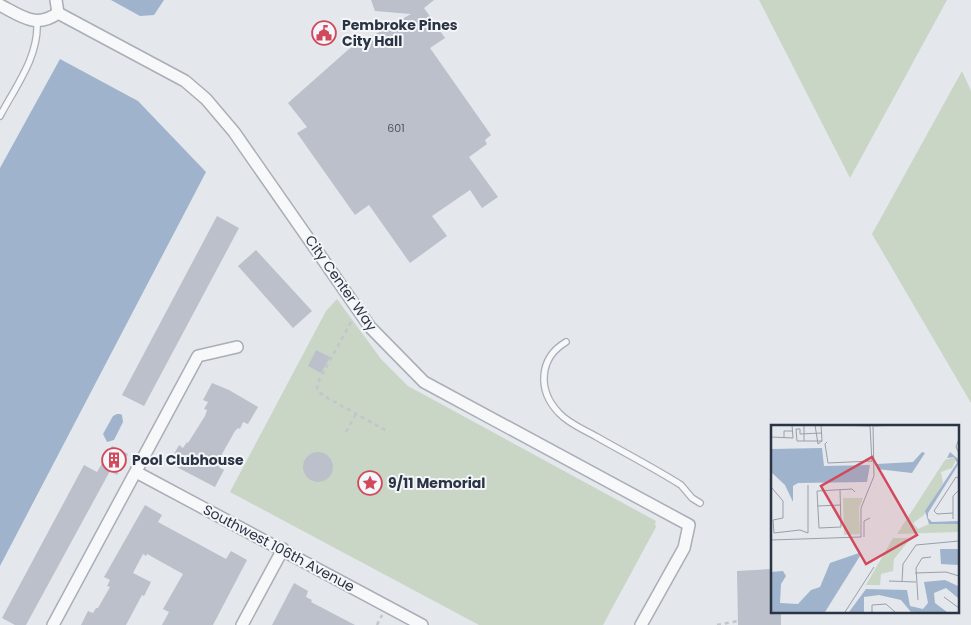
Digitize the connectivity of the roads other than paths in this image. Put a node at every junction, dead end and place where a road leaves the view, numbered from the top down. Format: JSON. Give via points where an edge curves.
{"nodes":[{"id":1,"x":56,"y":0,"type":"edge"},
{"id":2,"x":0,"y":4,"type":"edge"},
{"id":3,"x":58,"y":13,"type":"junction"},
{"id":4,"x":37,"y":22,"type":"junction"},
{"id":5,"x":0,"y":116,"type":"edge"},
{"id":6,"x":566,"y":342,"type":"dead end"},
{"id":7,"x":237,"y":347,"type":"dead end"},
{"id":8,"x":136,"y":472,"type":"junction"},
{"id":9,"x":700,"y":503,"type":"dead end"},
{"id":10,"x":283,"y":549,"type":"junction"},
{"id":11,"x":53,"y":625,"type":"edge"},
{"id":12,"x":242,"y":625,"type":"edge"},
{"id":13,"x":422,"y":625,"type":"edge"},
{"id":14,"x":642,"y":625,"type":"edge"}],
"edges":[{"from":1,"to":3,"type":"street"},
{"from":2,"to":4,"type":"street"},
{"from":3,"to":4,"type":"street"},
{"from":3,"to":14,"type":"street","name":"City Center Way","via":[[179,78],[206,99],[234,132],[370,326],[424,382],[689,525],[684,548]]},
{"from":4,"to":5,"type":"lane","via":[[35,48]]},
{"from":6,"to":9,"type":"lane","via":[[548,358],[543,374],[547,396],[558,412],[681,485]]},
{"from":7,"to":8,"type":"street","via":[[198,356]]},
{"from":8,"to":10,"type":"street","name":"Southwest 106th Avenue"},
{"from":8,"to":11,"type":"street"},
{"from":10,"to":12,"type":"street"},
{"from":10,"to":13,"type":"street","name":"Southwest 106th Avenue"}]}
